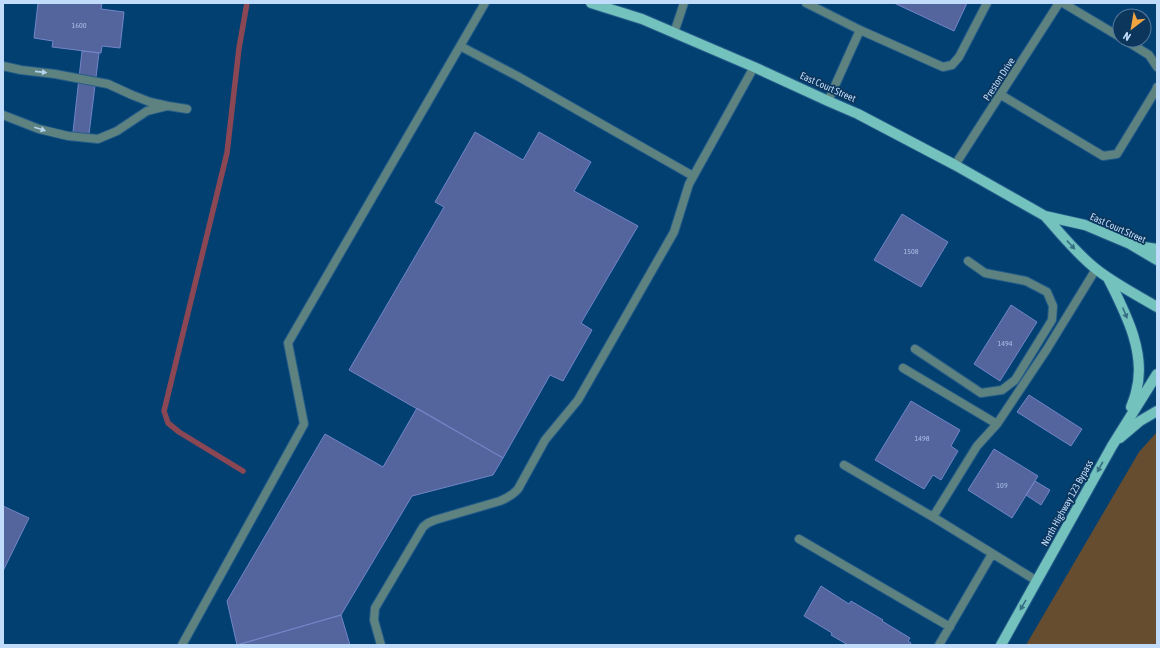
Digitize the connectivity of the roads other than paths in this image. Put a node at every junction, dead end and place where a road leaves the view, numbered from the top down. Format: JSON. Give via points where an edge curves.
{"nodes":[{"id":1,"x":485,"y":3,"type":"edge"},
{"id":2,"x":592,"y":3,"type":"edge"},
{"id":3,"x":684,"y":3,"type":"edge"},
{"id":4,"x":806,"y":3,"type":"edge"},
{"id":5,"x":987,"y":3,"type":"edge"},
{"id":6,"x":1059,"y":3,"type":"edge"},
{"id":7,"x":1062,"y":3,"type":"edge"},
{"id":8,"x":860,"y":30,"type":"junction"},
{"id":9,"x":1112,"y":32,"type":"edge"},
{"id":10,"x":674,"y":33,"type":"junction"},
{"id":11,"x":460,"y":46,"type":"junction"},
{"id":12,"x":1137,"y":48,"type":"edge"},
{"id":13,"x":3,"y":66,"type":"edge"},
{"id":14,"x":754,"y":67,"type":"junction"},
{"id":15,"x":1157,"y":67,"type":"edge"},
{"id":16,"x":1157,"y":87,"type":"edge"},
{"id":17,"x":1001,"y":95,"type":"junction"},
{"id":18,"x":828,"y":101,"type":"junction"},
{"id":19,"x":168,"y":106,"type":"junction"},
{"id":20,"x":187,"y":108,"type":"dead end"},
{"id":21,"x":3,"y":115,"type":"edge"},
{"id":22,"x":956,"y":165,"type":"junction"},
{"id":23,"x":693,"y":176,"type":"junction"},
{"id":24,"x":1045,"y":216,"type":"junction"},
{"id":25,"x":1130,"y":244,"type":"junction"},
{"id":26,"x":1157,"y":249,"type":"edge"},
{"id":27,"x":1157,"y":260,"type":"edge"},
{"id":28,"x":968,"y":261,"type":"dead end"},
{"id":29,"x":1096,"y":269,"type":"junction"},
{"id":30,"x":1108,"y":278,"type":"junction"},
{"id":31,"x":1157,"y":307,"type":"edge"},
{"id":32,"x":915,"y":349,"type":"dead end"},
{"id":33,"x":903,"y":368,"type":"dead end"},
{"id":34,"x":1157,"y":374,"type":"edge"},
{"id":35,"x":1157,"y":411,"type":"edge"},
{"id":36,"x":997,"y":424,"type":"junction"},
{"id":37,"x":1124,"y":426,"type":"junction"},
{"id":38,"x":1112,"y":446,"type":"junction"},
{"id":39,"x":844,"y":465,"type":"dead end"},
{"id":40,"x":933,"y":517,"type":"junction"},
{"id":41,"x":799,"y":539,"type":"dead end"},
{"id":42,"x":992,"y":554,"type":"junction"},
{"id":43,"x":1037,"y":581,"type":"junction"},
{"id":44,"x":950,"y":627,"type":"junction"},
{"id":45,"x":182,"y":645,"type":"edge"},
{"id":46,"x":381,"y":645,"type":"edge"},
{"id":47,"x":939,"y":645,"type":"edge"},
{"id":48,"x":1000,"y":645,"type":"edge"}],
"edges":[{"from":1,"to":11,"type":"street"},
{"from":2,"to":10,"type":"main road","name":"East Court Street","via":[[642,19]]},
{"from":3,"to":10,"type":"street"},
{"from":4,"to":8,"type":"street"},
{"from":5,"to":8,"type":"street","via":[[959,57],[952,65],[943,67]]},
{"from":6,"to":17,"type":"street","name":"Preston Drive"},
{"from":7,"to":9,"type":"street"},
{"from":8,"to":18,"type":"street"},
{"from":10,"to":14,"type":"main road","name":"East Court Street"},
{"from":11,"to":23,"type":"street"},
{"from":11,"to":45,"type":"street","via":[[288,343],[304,424]]},
{"from":12,"to":15,"type":"street","via":[[1149,55]]},
{"from":13,"to":19,"type":"street","one_way":true,"via":[[108,84],[150,102]]},
{"from":14,"to":18,"type":"main road","name":"East Court Street"},
{"from":14,"to":23,"type":"street"},
{"from":16,"to":17,"type":"street","via":[[1117,154],[1103,156]]},
{"from":17,"to":22,"type":"street","name":"Preston Drive"},
{"from":18,"to":22,"type":"main road","name":"East Court Street"},
{"from":19,"to":20,"type":"street"},
{"from":21,"to":19,"type":"street","one_way":true,"via":[[39,129],[68,136],[98,139],[118,131],[147,111]]},
{"from":22,"to":24,"type":"main road","name":"East Court Street"},
{"from":23,"to":46,"type":"street","via":[[674,232],[578,400],[545,440],[518,489],[507,498],[435,520],[423,527],[375,608],[374,620]]},
{"from":24,"to":25,"type":"main road","name":"East Court Street","via":[[1085,225]]},
{"from":24,"to":29,"type":"main road","name":"East Court Street","one_way":true,"via":[[1072,247]]},
{"from":25,"to":26,"type":"main road"},
{"from":25,"to":27,"type":"main road","name":"East Court Street"},
{"from":28,"to":32,"type":"street","via":[[985,274],[1026,281],[1047,292],[1053,306],[1052,320],[1014,380],[1002,390],[981,393]]},
{"from":29,"to":30,"type":"main road","name":"East Court Street"},
{"from":29,"to":36,"type":"street"},
{"from":30,"to":31,"type":"main road","name":"East Court Street"},
{"from":30,"to":37,"type":"main road","one_way":true,"via":[[1135,342],[1139,367],[1137,392]]},
{"from":33,"to":36,"type":"street"},
{"from":34,"to":37,"type":"main road","name":"North Highway 123 Bypass"},
{"from":35,"to":38,"type":"main road","via":[[1140,421]]},
{"from":36,"to":40,"type":"street","via":[[977,446]]},
{"from":37,"to":38,"type":"main road","name":"North Highway 123 Bypass"},
{"from":38,"to":43,"type":"main road","name":"North Highway 123 Bypass","one_way":true},
{"from":39,"to":40,"type":"street"},
{"from":40,"to":42,"type":"street"},
{"from":41,"to":44,"type":"street"},
{"from":42,"to":43,"type":"street"},
{"from":42,"to":44,"type":"street"},
{"from":43,"to":48,"type":"main road","name":"North Highway 123 Bypass","one_way":true},
{"from":44,"to":47,"type":"street"}]}
